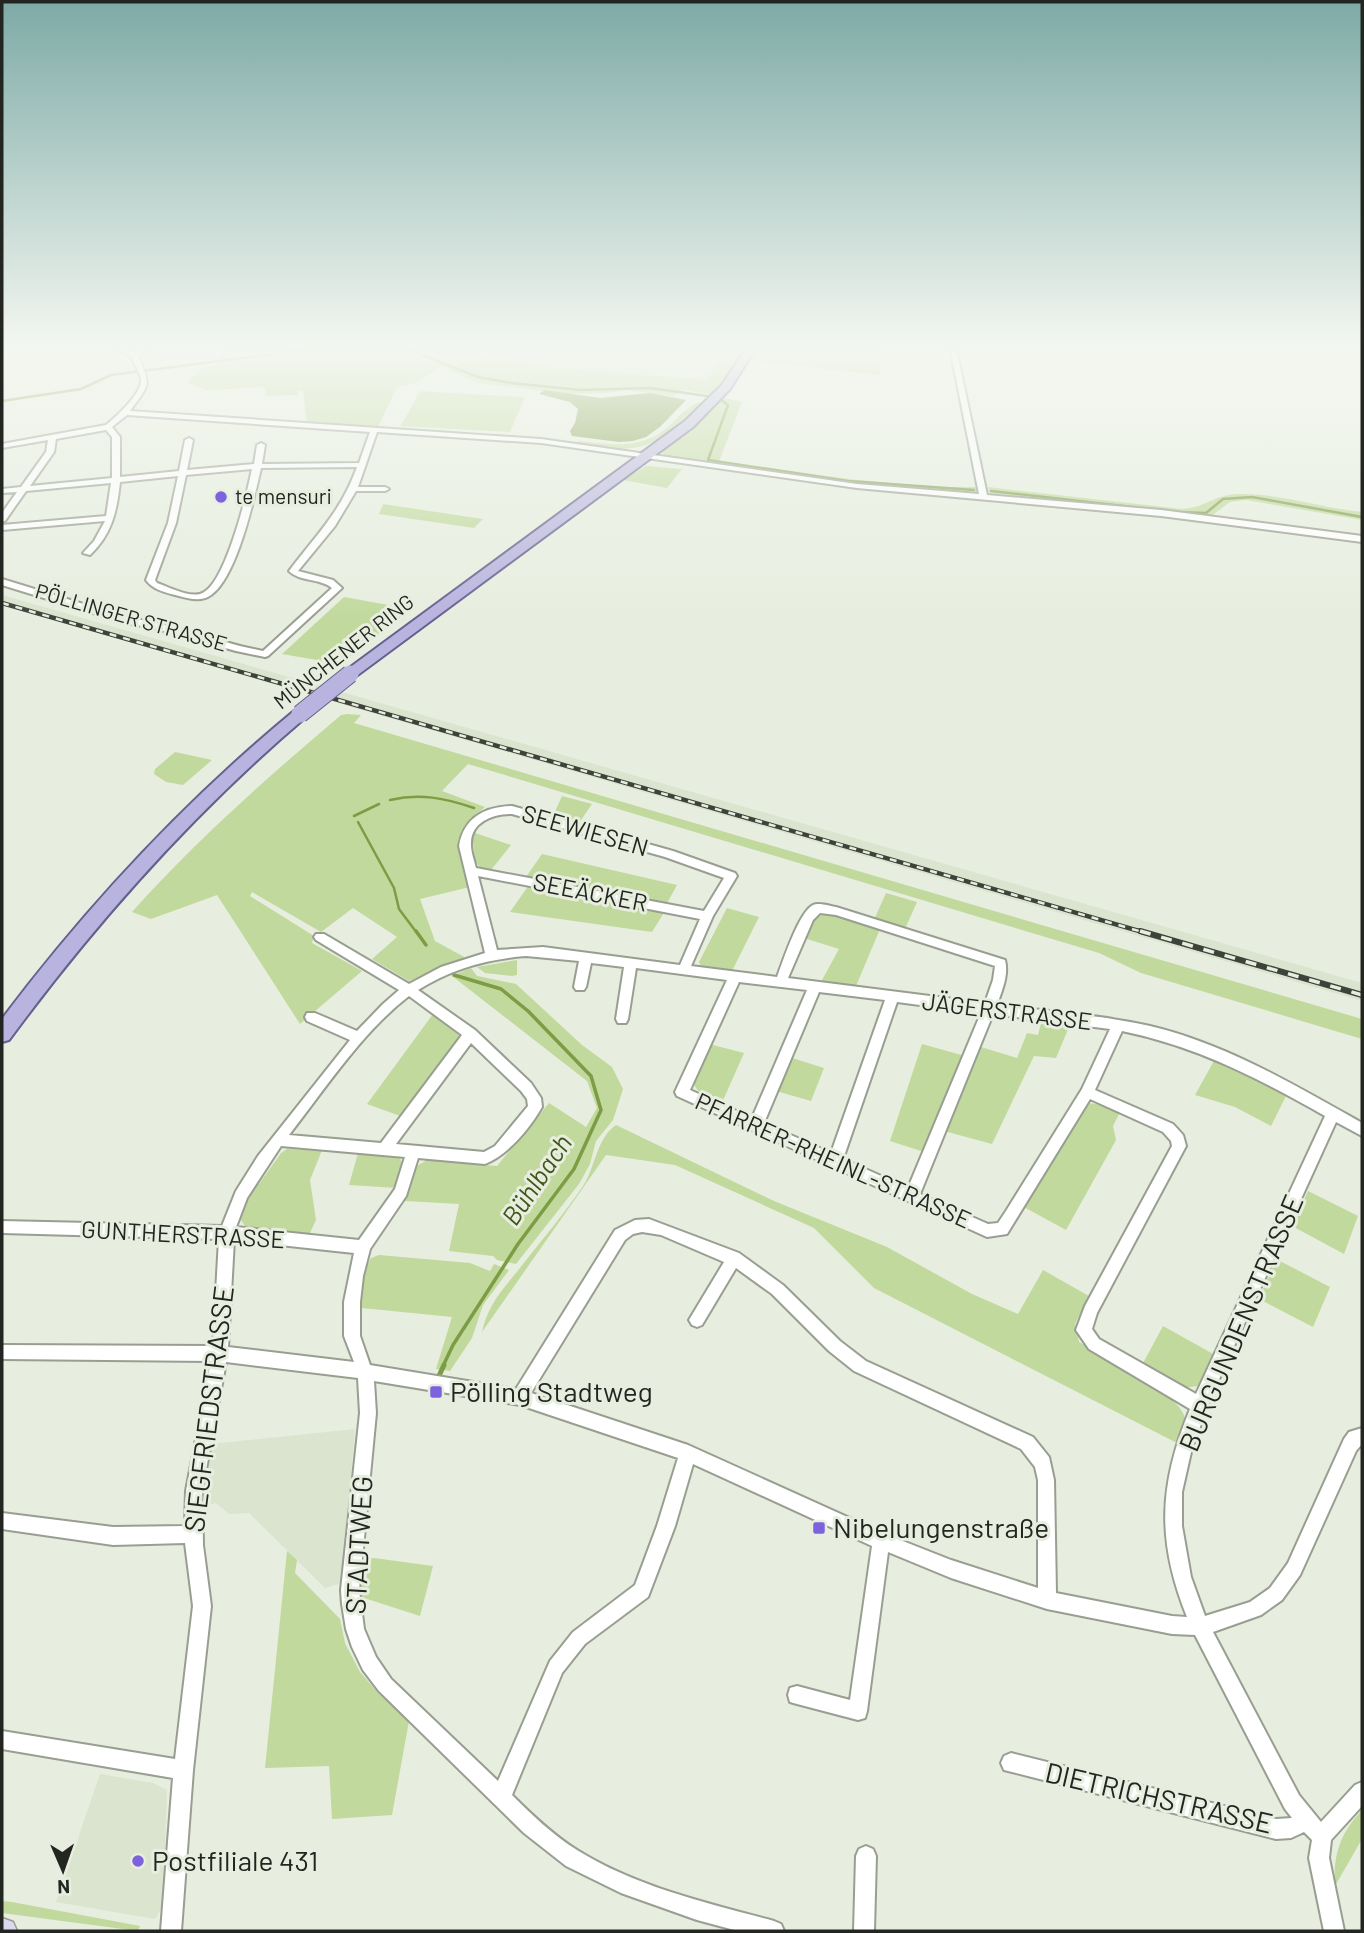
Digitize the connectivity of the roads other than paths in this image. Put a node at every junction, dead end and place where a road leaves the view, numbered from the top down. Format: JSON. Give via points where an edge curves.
{"nodes":[{"id":1,"x":51,"y":438,"type":"edge"},
{"id":2,"x":52,"y":438,"type":"edge"},
{"id":3,"x":116,"y":438,"type":"edge"},
{"id":4,"x":372,"y":438,"type":"edge"},
{"id":5,"x":489,"y":438,"type":"edge"},
{"id":6,"x":668,"y":438,"type":"edge"},
{"id":7,"x":971,"y":438,"type":"edge"},
{"id":8,"x":189,"y":440,"type":"dead end"},
{"id":9,"x":261,"y":445,"type":"dead end"},
{"id":10,"x":2,"y":446,"type":"edge"},
{"id":11,"x":646,"y":456,"type":"junction"},
{"id":12,"x":363,"y":465,"type":"junction"},
{"id":13,"x":257,"y":467,"type":"junction"},
{"id":14,"x":182,"y":474,"type":"junction"},
{"id":15,"x":114,"y":480,"type":"junction"},
{"id":16,"x":354,"y":489,"type":"junction"},
{"id":17,"x":385,"y":489,"type":"dead end"},
{"id":18,"x":20,"y":490,"type":"junction"},
{"id":19,"x":2,"y":491,"type":"edge"},
{"id":20,"x":983,"y":496,"type":"junction"},
{"id":21,"x":110,"y":518,"type":"junction"},
{"id":22,"x":2,"y":519,"type":"edge"},
{"id":23,"x":2,"y":528,"type":"edge"},
{"id":24,"x":1362,"y":539,"type":"edge"},
{"id":25,"x":87,"y":553,"type":"dead end"},
{"id":26,"x":2,"y":582,"type":"edge"},
{"id":27,"x":473,"y":870,"type":"junction"},
{"id":28,"x":707,"y":916,"type":"junction"},
{"id":29,"x":320,"y":937,"type":"dead end"},
{"id":30,"x":492,"y":956,"type":"junction"},
{"id":31,"x":586,"y":957,"type":"junction"},
{"id":32,"x":631,"y":963,"type":"junction"},
{"id":33,"x":684,"y":969,"type":"junction"},
{"id":34,"x":734,"y":976,"type":"junction"},
{"id":35,"x":781,"y":981,"type":"junction"},
{"id":36,"x":815,"y":986,"type":"junction"},
{"id":37,"x":580,"y":987,"type":"dead end"},
{"id":38,"x":409,"y":990,"type":"junction"},
{"id":39,"x":892,"y":998,"type":"junction"},
{"id":40,"x":989,"y":1009,"type":"junction"},
{"id":41,"x":311,"y":1017,"type":"dead end"},
{"id":42,"x":622,"y":1020,"type":"dead end"},
{"id":43,"x":1118,"y":1025,"type":"junction"},
{"id":44,"x":467,"y":1032,"type":"junction"},
{"id":45,"x":2,"y":1034,"type":"edge"},
{"id":46,"x":359,"y":1038,"type":"junction"},
{"id":47,"x":1087,"y":1092,"type":"junction"},
{"id":48,"x":1333,"y":1113,"type":"junction"},
{"id":49,"x":757,"y":1125,"type":"junction"},
{"id":50,"x":1362,"y":1130,"type":"edge"},
{"id":51,"x":278,"y":1140,"type":"junction"},
{"id":52,"x":385,"y":1149,"type":"junction"},
{"id":53,"x":413,"y":1153,"type":"junction"},
{"id":54,"x":835,"y":1161,"type":"junction"},
{"id":55,"x":912,"y":1196,"type":"junction"},
{"id":56,"x":2,"y":1227,"type":"edge"},
{"id":57,"x":227,"y":1233,"type":"junction"},
{"id":58,"x":363,"y":1247,"type":"junction"},
{"id":59,"x":734,"y":1258,"type":"junction"},
{"id":60,"x":696,"y":1320,"type":"dead end"},
{"id":61,"x":2,"y":1352,"type":"edge"},
{"id":62,"x":220,"y":1354,"type":"junction"},
{"id":63,"x":365,"y":1372,"type":"junction"},
{"id":64,"x":520,"y":1397,"type":"junction"},
{"id":65,"x":1201,"y":1406,"type":"junction"},
{"id":66,"x":1362,"y":1436,"type":"edge"},
{"id":67,"x":688,"y":1454,"type":"junction"},
{"id":68,"x":2,"y":1521,"type":"edge"},
{"id":69,"x":193,"y":1534,"type":"junction"},
{"id":70,"x":881,"y":1541,"type":"junction"},
{"id":71,"x":1048,"y":1600,"type":"junction"},
{"id":72,"x":1200,"y":1626,"type":"junction"},
{"id":73,"x":797,"y":1695,"type":"dead end"},
{"id":74,"x":2,"y":1740,"type":"edge"},
{"id":75,"x":1011,"y":1763,"type":"dead end"},
{"id":76,"x":183,"y":1770,"type":"junction"},
{"id":77,"x":1362,"y":1792,"type":"edge"},
{"id":78,"x":501,"y":1797,"type":"junction"},
{"id":79,"x":1306,"y":1821,"type":"junction"},
{"id":80,"x":1322,"y":1836,"type":"junction"},
{"id":81,"x":866,"y":1856,"type":"dead end"},
{"id":82,"x":171,"y":1931,"type":"edge"},
{"id":83,"x":774,"y":1931,"type":"edge"},
{"id":84,"x":864,"y":1931,"type":"edge"},
{"id":85,"x":1334,"y":1931,"type":"edge"}],
"edges":[{"from":1,"to":10,"type":"street"},
{"from":2,"to":18,"type":"street","via":[[50,452]]},
{"from":3,"to":15,"type":"street"},
{"from":4,"to":12,"type":"street"},
{"from":5,"to":11,"type":"street"},
{"from":6,"to":11,"type":"main road","name":"MÜNCHENER RING"},
{"from":7,"to":20,"type":"street"},
{"from":8,"to":14,"type":"street"},
{"from":9,"to":13,"type":"street"},
{"from":11,"to":20,"type":"street","via":[[857,486]]},
{"from":11,"to":45,"type":"main road","name":"MÜNCHENER RING","bridge":true,"via":[[350,674],[227,776],[156,847]]},
{"from":12,"to":13,"type":"street"},
{"from":12,"to":16,"type":"street"},
{"from":13,"to":14,"type":"street"},
{"from":13,"to":14,"type":"street","via":[[244,522],[223,573],[212,591],[201,596],[150,582],[172,523]]},
{"from":14,"to":15,"type":"street"},
{"from":15,"to":18,"type":"street"},
{"from":15,"to":21,"type":"street"},
{"from":16,"to":17,"type":"street"},
{"from":16,"to":26,"type":"street","name":"PÖLLINGER STRASSE","via":[[293,571],[332,583],[336,590],[260,654],[80,608]]},
{"from":18,"to":19,"type":"street"},
{"from":18,"to":22,"type":"street"},
{"from":20,"to":24,"type":"street"},
{"from":21,"to":23,"type":"street"},
{"from":21,"to":25,"type":"street"},
{"from":27,"to":28,"type":"street","name":"SEEÄCKER"},
{"from":27,"to":28,"type":"street","name":"SEEWIESEN","via":[[465,846],[467,831],[484,814],[512,810],[731,876]]},
{"from":27,"to":30,"type":"street","name":"SEEWIESEN"},
{"from":28,"to":33,"type":"street","name":"SEEWIESEN"},
{"from":29,"to":38,"type":"street"},
{"from":30,"to":31,"type":"street","name":"JÄGERSTRASSE","via":[[531,952]]},
{"from":30,"to":38,"type":"street","name":"JÄGERSTRASSE","via":[[438,974]]},
{"from":31,"to":32,"type":"street","name":"JÄGERSTRASSE"},
{"from":31,"to":37,"type":"street"},
{"from":32,"to":33,"type":"street","name":"JÄGERSTRASSE"},
{"from":32,"to":42,"type":"street"},
{"from":33,"to":34,"type":"street","name":"JÄGERSTRASSE"},
{"from":34,"to":35,"type":"street","name":"JÄGERSTRASSE"},
{"from":34,"to":49,"type":"street","name":"PFARRER-RHEINL-STRASSE","via":[[682,1092]]},
{"from":35,"to":36,"type":"street","name":"JÄGERSTRASSE"},
{"from":35,"to":40,"type":"street","via":[[812,911],[826,908],[998,961],[1002,967]]},
{"from":36,"to":39,"type":"street","name":"JÄGERSTRASSE"},
{"from":36,"to":49,"type":"street"},
{"from":38,"to":44,"type":"street"},
{"from":38,"to":46,"type":"street","name":"SIEGFRIEDSTRASSE"},
{"from":39,"to":40,"type":"street","name":"JÄGERSTRASSE"},
{"from":39,"to":54,"type":"street"},
{"from":40,"to":43,"type":"street","name":"JÄGERSTRASSE"},
{"from":40,"to":55,"type":"street"},
{"from":41,"to":46,"type":"street"},
{"from":43,"to":47,"type":"street","name":"PFARRER-RHEINL-STRASSE"},
{"from":43,"to":48,"type":"street","name":"JÄGERSTRASSE","via":[[1196,1044],[1250,1067]]},
{"from":44,"to":52,"type":"street"},
{"from":44,"to":53,"type":"street","via":[[532,1094],[533,1112],[490,1157]]},
{"from":46,"to":51,"type":"street","name":"SIEGFRIEDSTRASSE"},
{"from":47,"to":55,"type":"street","name":"PFARRER-RHEINL-STRASSE","via":[[1002,1229],[987,1231]]},
{"from":47,"to":65,"type":"street","via":[[1168,1128],[1179,1146],[1084,1330],[1094,1344]]},
{"from":48,"to":50,"type":"street","name":"JÄGERSTRASSE"},
{"from":48,"to":65,"type":"street","name":"BURGUNDENSTRASSE"},
{"from":49,"to":54,"type":"street","name":"PFARRER-RHEINL-STRASSE"},
{"from":51,"to":52,"type":"street"},
{"from":51,"to":57,"type":"street","name":"SIEGFRIEDSTRASSE","via":[[241,1197]]},
{"from":52,"to":53,"type":"street"},
{"from":53,"to":58,"type":"street","name":"STADTWEG","via":[[401,1192]]},
{"from":54,"to":55,"type":"street","name":"PFARRER-RHEINL-STRASSE"},
{"from":56,"to":57,"type":"street","name":"GUNTHERSTRASSE"},
{"from":57,"to":58,"type":"street","name":"GUNTHERSTRASSE"},
{"from":57,"to":62,"type":"street","name":"SIEGFRIEDSTRASSE"},
{"from":58,"to":63,"type":"street","name":"STADTWEG","via":[[351,1320],[355,1350]]},
{"from":59,"to":60,"type":"street"},
{"from":59,"to":64,"type":"street","via":[[653,1226],[629,1228],[608,1252]]},
{"from":59,"to":71,"type":"street","via":[[767,1281],[860,1366],[1014,1436],[1037,1453],[1046,1480]]},
{"from":61,"to":62,"type":"street"},
{"from":62,"to":63,"type":"street"},
{"from":62,"to":69,"type":"street","name":"SIEGFRIEDSTRASSE","via":[[197,1464]]},
{"from":63,"to":64,"type":"street"},
{"from":63,"to":78,"type":"street","name":"STADTWEG","via":[[368,1413],[350,1590],[355,1632],[368,1664],[385,1685]]},
{"from":64,"to":67,"type":"street"},
{"from":65,"to":72,"type":"street","name":"BURGUNDENSTRASSE","via":[[1180,1465],[1173,1528],[1178,1562]]},
{"from":66,"to":72,"type":"street","via":[[1350,1444],[1294,1569],[1276,1594],[1255,1609]]},
{"from":67,"to":70,"type":"street"},
{"from":67,"to":78,"type":"street","via":[[642,1591],[579,1638],[556,1667]]},
{"from":68,"to":69,"type":"street","via":[[114,1536]]},
{"from":69,"to":76,"type":"street","name":"SIEGFRIEDSTRASSE","via":[[202,1606]]},
{"from":70,"to":71,"type":"street"},
{"from":70,"to":73,"type":"street","via":[[858,1711]]},
{"from":71,"to":72,"type":"street","via":[[1144,1621]]},
{"from":72,"to":79,"type":"street","name":"BURGUNDENSTRASSE"},
{"from":74,"to":76,"type":"street"},
{"from":75,"to":79,"type":"street","name":"DIETRICHSTRASSE","via":[[1276,1829]]},
{"from":76,"to":82,"type":"street","name":"SIEGFRIEDSTRASSE"},
{"from":77,"to":80,"type":"street"},
{"from":78,"to":83,"type":"street","name":"STADTWEG","via":[[574,1859],[704,1913]]},
{"from":79,"to":80,"type":"street","name":"BURGUNDENSTRASSE"},
{"from":80,"to":85,"type":"street","via":[[1319,1858]]},
{"from":81,"to":84,"type":"street"}]}
